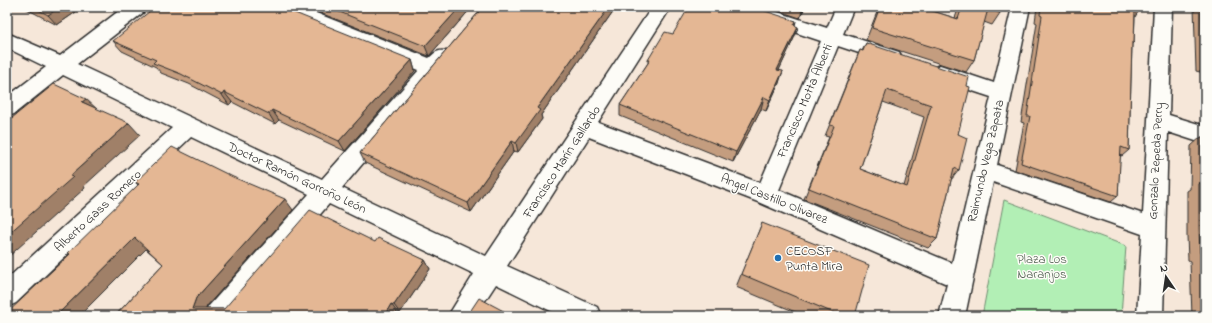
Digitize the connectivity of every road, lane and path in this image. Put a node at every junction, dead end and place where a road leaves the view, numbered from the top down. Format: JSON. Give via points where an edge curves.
{"nodes":[{"id":1,"x":137,"y":7,"type":"edge"},
{"id":2,"x":283,"y":7,"type":"edge"},
{"id":3,"x":662,"y":7,"type":"edge"},
{"id":4,"x":741,"y":7,"type":"edge"},
{"id":5,"x":845,"y":7,"type":"edge"},
{"id":6,"x":1021,"y":7,"type":"edge"},
{"id":7,"x":1163,"y":7,"type":"edge"},
{"id":8,"x":832,"y":37,"type":"junction"},
{"id":9,"x":7,"y":40,"type":"edge"},
{"id":10,"x":456,"y":40,"type":"edge"},
{"id":11,"x":61,"y":66,"type":"junction"},
{"id":12,"x":433,"y":68,"type":"junction"},
{"id":13,"x":1002,"y":93,"type":"junction"},
{"id":14,"x":7,"y":108,"type":"edge"},
{"id":15,"x":1158,"y":120,"type":"junction"},
{"id":16,"x":189,"y":126,"type":"junction"},
{"id":17,"x":585,"y":126,"type":"junction"},
{"id":18,"x":1205,"y":135,"type":"edge"},
{"id":19,"x":984,"y":170,"type":"junction"},
{"id":20,"x":325,"y":191,"type":"junction"},
{"id":21,"x":766,"y":195,"type":"junction"},
{"id":22,"x":1153,"y":228,"type":"junction"},
{"id":23,"x":491,"y":270,"type":"junction"},
{"id":24,"x":960,"y":278,"type":"junction"},
{"id":25,"x":7,"y":295,"type":"edge"},
{"id":26,"x":217,"y":316,"type":"edge"},
{"id":27,"x":461,"y":316,"type":"edge"},
{"id":28,"x":588,"y":316,"type":"edge"},
{"id":29,"x":952,"y":316,"type":"edge"},
{"id":30,"x":1150,"y":316,"type":"edge"}],
"edges":[{"from":1,"to":11,"type":"street"},
{"from":2,"to":12,"type":"street"},
{"from":3,"to":17,"type":"street","name":"Francisco Marín Gallardo"},
{"from":4,"to":8,"type":"street"},
{"from":5,"to":8,"type":"street","name":"Francisco Motta Alberti"},
{"from":6,"to":13,"type":"street","name":"Raimundo Vega Zapata"},
{"from":7,"to":15,"type":"street","name":"Gonzalo Zepeda Perry"},
{"from":8,"to":13,"type":"street"},
{"from":8,"to":21,"type":"street","name":"Francisco Motta Alberti"},
{"from":9,"to":11,"type":"street","name":"Doctor Ramón Gorroño León"},
{"from":10,"to":12,"type":"street"},
{"from":11,"to":14,"type":"street"},
{"from":11,"to":16,"type":"street","name":"Doctor Ramón Gorroño León"},
{"from":12,"to":20,"type":"street"},
{"from":13,"to":19,"type":"street","name":"Raimundo Vega Zapata"},
{"from":15,"to":18,"type":"street"},
{"from":15,"to":22,"type":"street","name":"Gonzalo Zepeda Perry"},
{"from":16,"to":20,"type":"street","name":"Doctor Ramón Gorroño León"},
{"from":16,"to":25,"type":"street","name":"Alberto Gass Romero"},
{"from":17,"to":21,"type":"street","name":"Angel Castillo Olivarez"},
{"from":17,"to":23,"type":"street","name":"Francisco Marín Gallardo"},
{"from":19,"to":22,"type":"street"},
{"from":19,"to":24,"type":"street","name":"Raimundo Vega Zapata"},
{"from":20,"to":23,"type":"street","name":"Doctor Ramón Gorroño León"},
{"from":20,"to":26,"type":"street"},
{"from":21,"to":24,"type":"street","name":"Angel Castillo Olivarez"},
{"from":22,"to":30,"type":"street","name":"Gonzalo Zepeda Perry"},
{"from":23,"to":27,"type":"street","name":"Francisco Marín Gallardo"},
{"from":23,"to":28,"type":"street","name":"Doctor Ramón Gorroño León"},
{"from":24,"to":29,"type":"street","name":"Raimundo Vega Zapata"}]}
